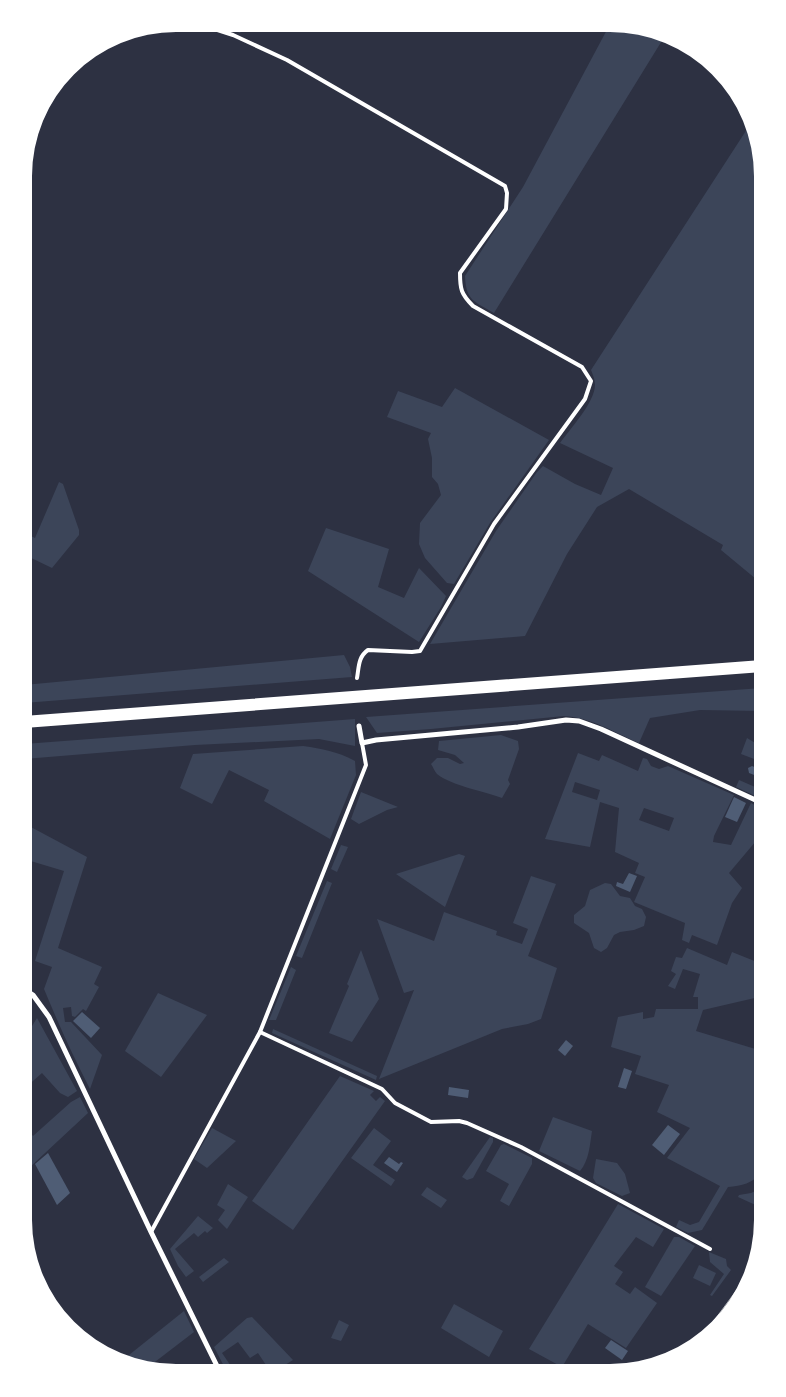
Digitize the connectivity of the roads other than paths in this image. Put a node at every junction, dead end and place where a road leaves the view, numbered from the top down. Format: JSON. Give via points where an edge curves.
{"nodes":[{"id":1,"x":224,"y":32,"type":"edge"},
{"id":2,"x":754,"y":667,"type":"edge"},
{"id":3,"x":357,"y":678,"type":"dead end"},
{"id":4,"x":33,"y":721,"type":"edge"},
{"id":5,"x":359,"y":726,"type":"dead end"},
{"id":6,"x":362,"y":743,"type":"junction"},
{"id":7,"x":753,"y":799,"type":"edge"},
{"id":8,"x":33,"y":996,"type":"edge"},
{"id":9,"x":260,"y":1032,"type":"junction"},
{"id":10,"x":151,"y":1232,"type":"junction"},
{"id":11,"x":710,"y":1249,"type":"dead end"},
{"id":12,"x":216,"y":1364,"type":"edge"}],
"edges":[{"from":1,"to":3,"type":"lane","via":[[287,60],[505,186],[506,209],[460,273],[463,296],[473,306],[582,366],[591,381],[585,399],[494,524],[420,651],[368,650],[359,661]]},
{"from":2,"to":4,"type":"highway"},
{"from":5,"to":6,"type":"street"},
{"from":6,"to":7,"type":"street","via":[[579,721]]},
{"from":6,"to":9,"type":"lane","via":[[366,765]]},
{"from":8,"to":10,"type":"street","via":[[49,1017]]},
{"from":9,"to":10,"type":"lane"},
{"from":9,"to":11,"type":"lane","via":[[382,1089],[395,1103],[431,1122],[468,1123],[521,1147]]},
{"from":10,"to":12,"type":"street"}]}
